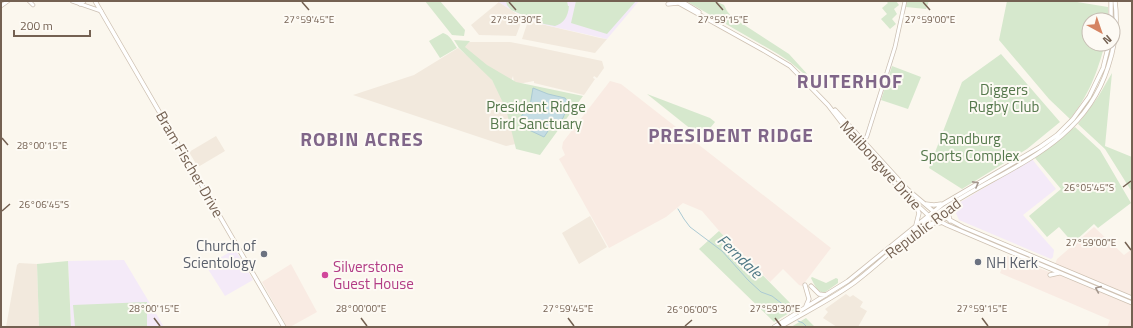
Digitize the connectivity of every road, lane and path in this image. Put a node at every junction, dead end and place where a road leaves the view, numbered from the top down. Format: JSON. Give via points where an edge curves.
{"nodes":[{"id":1,"x":8,"y":1,"type":"edge"},
{"id":2,"x":72,"y":1,"type":"edge"},
{"id":3,"x":84,"y":1,"type":"edge"},
{"id":4,"x":95,"y":1,"type":"edge"},
{"id":5,"x":905,"y":1,"type":"edge"},
{"id":6,"x":1110,"y":1,"type":"edge"},
{"id":7,"x":1115,"y":1,"type":"edge"},
{"id":8,"x":678,"y":2,"type":"edge"},
{"id":9,"x":80,"y":4,"type":"junction"},
{"id":10,"x":667,"y":4,"type":"edge"},
{"id":11,"x":1,"y":6,"type":"edge"},
{"id":12,"x":101,"y":11,"type":"junction"},
{"id":13,"x":1111,"y":12,"type":"edge"},
{"id":14,"x":1107,"y":52,"type":"edge"},
{"id":15,"x":1075,"y":120,"type":"junction"},
{"id":16,"x":864,"y":143,"type":"junction"},
{"id":17,"x":861,"y":146,"type":"junction"},
{"id":18,"x":959,"y":199,"type":"junction"},
{"id":19,"x":921,"y":201,"type":"junction"},
{"id":20,"x":914,"y":204,"type":"junction"},
{"id":21,"x":943,"y":204,"type":"junction"},
{"id":22,"x":935,"y":212,"type":"junction"},
{"id":23,"x":930,"y":216,"type":"junction"},
{"id":24,"x":950,"y":220,"type":"junction"},
{"id":25,"x":947,"y":225,"type":"junction"},
{"id":26,"x":917,"y":227,"type":"junction"},
{"id":27,"x":1045,"y":267,"type":"junction"},
{"id":28,"x":1060,"y":273,"type":"junction"},
{"id":29,"x":805,"y":285,"type":"dead end"},
{"id":30,"x":811,"y":286,"type":"dead end"},
{"id":31,"x":827,"y":295,"type":"junction"},
{"id":32,"x":1132,"y":298,"type":"edge"},
{"id":33,"x":1132,"y":303,"type":"edge"},
{"id":34,"x":799,"y":312,"type":"junction"},
{"id":35,"x":284,"y":327,"type":"edge"},
{"id":36,"x":774,"y":327,"type":"edge"},
{"id":37,"x":780,"y":327,"type":"edge"}],
"edges":[{"from":1,"to":11,"type":"street"},
{"from":2,"to":9,"type":"street"},
{"from":3,"to":9,"type":"main road"},
{"from":4,"to":12,"type":"main road","name":"Bram Fischer Drive"},
{"from":5,"to":16,"type":"street","via":[[894,47]]},
{"from":6,"to":13,"type":"main road"},
{"from":7,"to":15,"type":"main road","name":"Republic Road","via":[[1116,28],[1109,63],[1097,93],[1086,110]]},
{"from":8,"to":10,"type":"main road"},
{"from":8,"to":16,"type":"main road","name":"Malibongwe Drive","via":[[764,48],[790,65],[813,86]]},
{"from":8,"to":17,"type":"main road","name":"Malibongwe Drive","via":[[790,66],[828,105]]},
{"from":9,"to":12,"type":"street"},
{"from":12,"to":35,"type":"main road","name":"Bram Fischer Drive"},
{"from":14,"to":15,"type":"main road","name":"Republic Road","via":[[1094,88]]},
{"from":15,"to":18,"type":"main road","name":"Republic Road","via":[[1073,126],[1041,152]]},
{"from":21,"to":15,"type":"main road","name":"Republic Road","one_way":true,"via":[[1040,147]]},
{"from":16,"to":17,"type":"street"},
{"from":16,"to":19,"type":"main road","name":"Malibongwe Drive"},
{"from":17,"to":20,"type":"main road","name":"Malibongwe Drive"},
{"from":18,"to":22,"type":"main road","name":"Republic Road"},
{"from":18,"to":24,"type":"main road","via":[[948,210]]},
{"from":19,"to":21,"type":"main road","via":[[930,205]]},
{"from":19,"to":22,"type":"main road","name":"Malibongwe Drive"},
{"from":20,"to":23,"type":"main road","name":"Malibongwe Drive"},
{"from":20,"to":26,"type":"main road","via":[[919,213]]},
{"from":21,"to":22,"type":"main road","name":"Republic Road"},
{"from":22,"to":23,"type":"main road","name":"Republic Road"},
{"from":22,"to":24,"type":"main road","name":"Malibongwe Drive"},
{"from":23,"to":25,"type":"main road","name":"Malibongwe Drive"},
{"from":23,"to":26,"type":"main road","name":"Republic Road"},
{"from":24,"to":32,"type":"main road","name":"Malibongwe Drive"},
{"from":25,"to":26,"type":"main road","via":[[934,222]]},
{"from":25,"to":27,"type":"main road","name":"Malibongwe Drive"},
{"from":26,"to":31,"type":"main road","name":"Republic Road"},
{"from":26,"to":37,"type":"main road","name":"Republic Road","via":[[856,281]]},
{"from":27,"to":28,"type":"main road","name":"Malibongwe Drive"},
{"from":27,"to":28,"type":"main road","via":[[1050,274]]},
{"from":33,"to":28,"type":"main road","name":"Malibongwe Drive","one_way":true},
{"from":29,"to":34,"type":"main road","via":[[809,302]]},
{"from":30,"to":31,"type":"main road","via":[[819,294]]},
{"from":31,"to":34,"type":"main road","name":"Republic Road"},
{"from":34,"to":36,"type":"main road","name":"Republic Road"}]}
